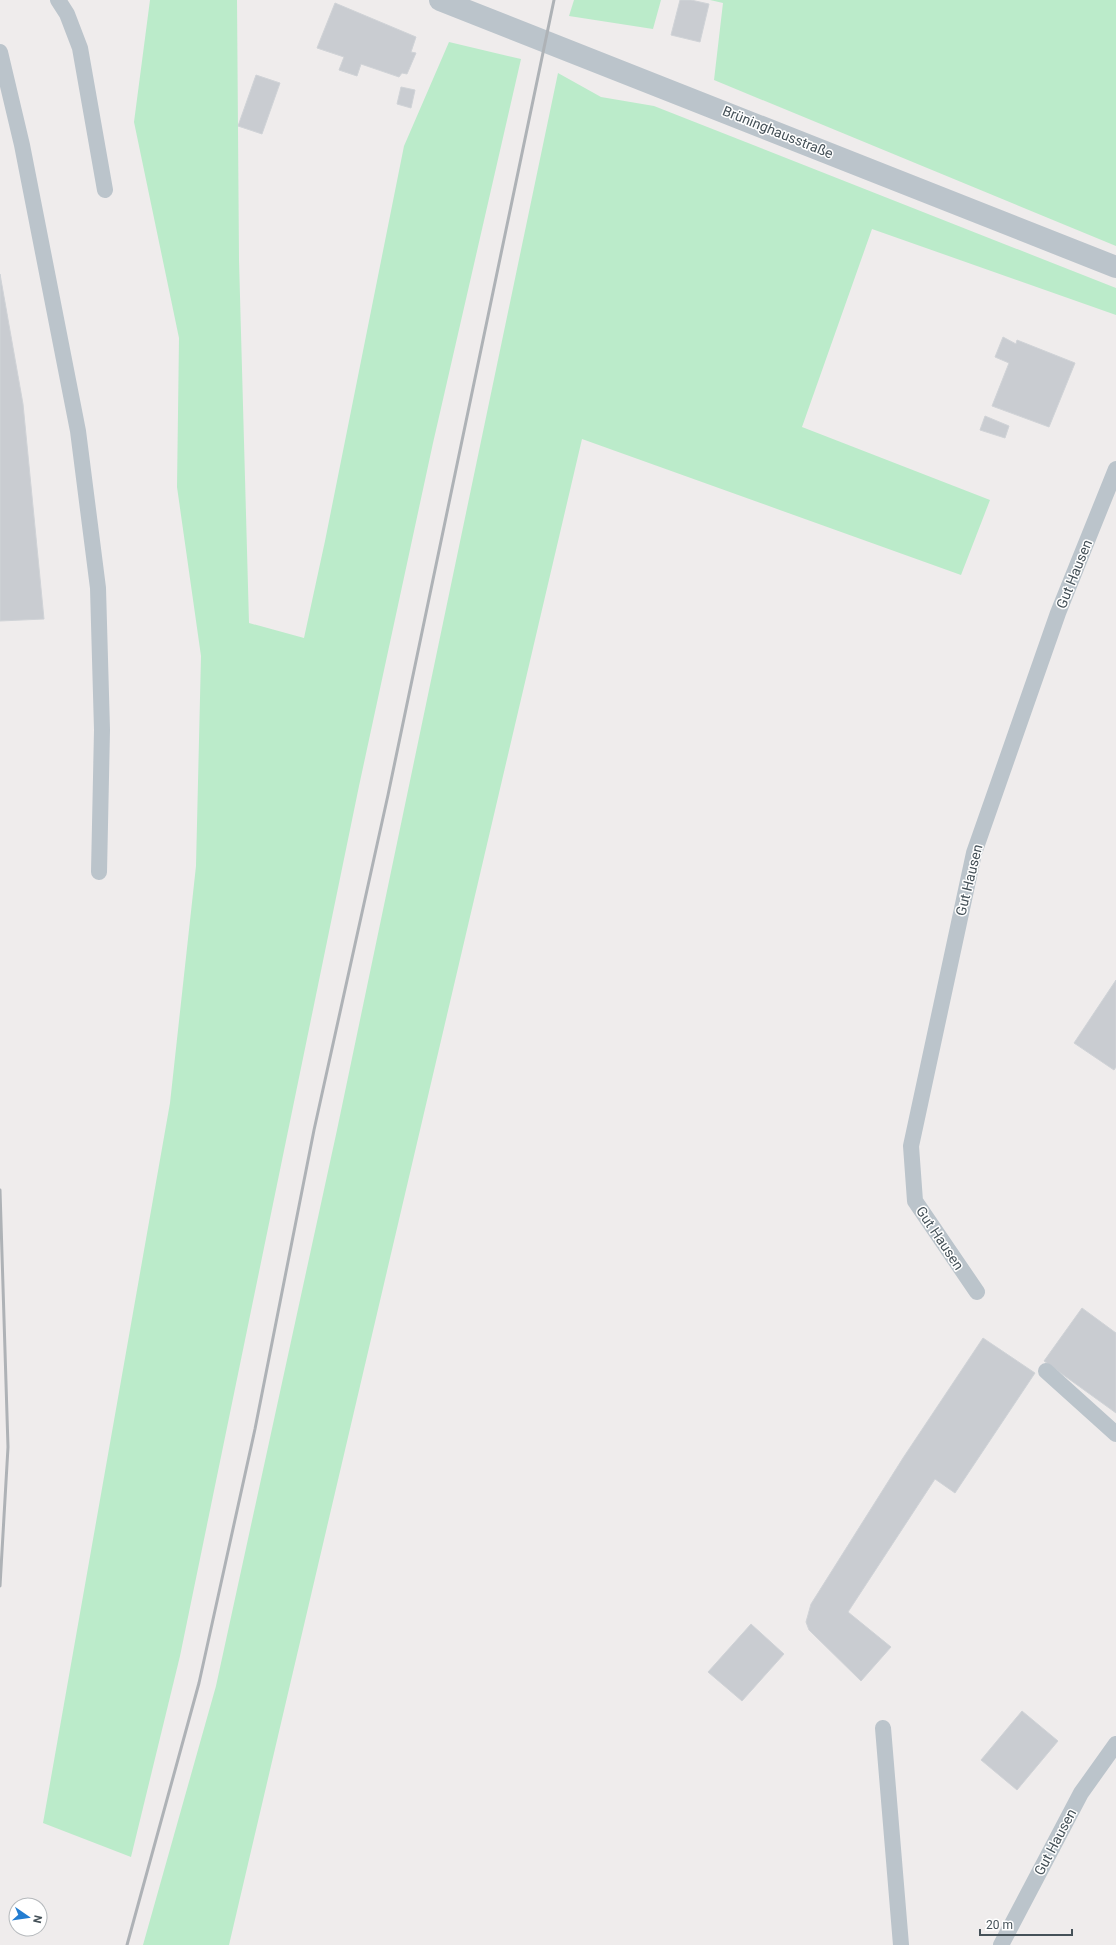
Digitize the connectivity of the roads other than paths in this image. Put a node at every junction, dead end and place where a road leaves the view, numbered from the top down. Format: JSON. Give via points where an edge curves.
{"nodes":[{"id":1,"x":58,"y":0,"type":"edge"},
{"id":2,"x":440,"y":0,"type":"edge"},
{"id":3,"x":0,"y":52,"type":"edge"},
{"id":4,"x":104,"y":190,"type":"dead end"},
{"id":5,"x":1116,"y":267,"type":"edge"},
{"id":6,"x":1116,"y":469,"type":"edge"},
{"id":7,"x":99,"y":872,"type":"dead end"},
{"id":8,"x":977,"y":1292,"type":"dead end"},
{"id":9,"x":1046,"y":1371,"type":"dead end"},
{"id":10,"x":1116,"y":1434,"type":"edge"},
{"id":11,"x":883,"y":1728,"type":"dead end"},
{"id":12,"x":1116,"y":1744,"type":"edge"},
{"id":13,"x":901,"y":1945,"type":"edge"},
{"id":14,"x":1001,"y":1945,"type":"edge"}],
"edges":[{"from":1,"to":4,"type":"lane","via":[[67,14],[80,48]]},
{"from":2,"to":5,"type":"street","name":"Brüninghausstraße"},
{"from":3,"to":7,"type":"lane","via":[[22,145],[78,431],[98,588],[102,730]]},
{"from":6,"to":8,"type":"lane","name":"Gut Hausen","via":[[1058,613],[974,853],[910,1146],[915,1201]]},
{"from":9,"to":10,"type":"lane"},
{"from":11,"to":13,"type":"lane"},
{"from":12,"to":14,"type":"lane","name":"Gut Hausen","via":[[1081,1792]]}]}
